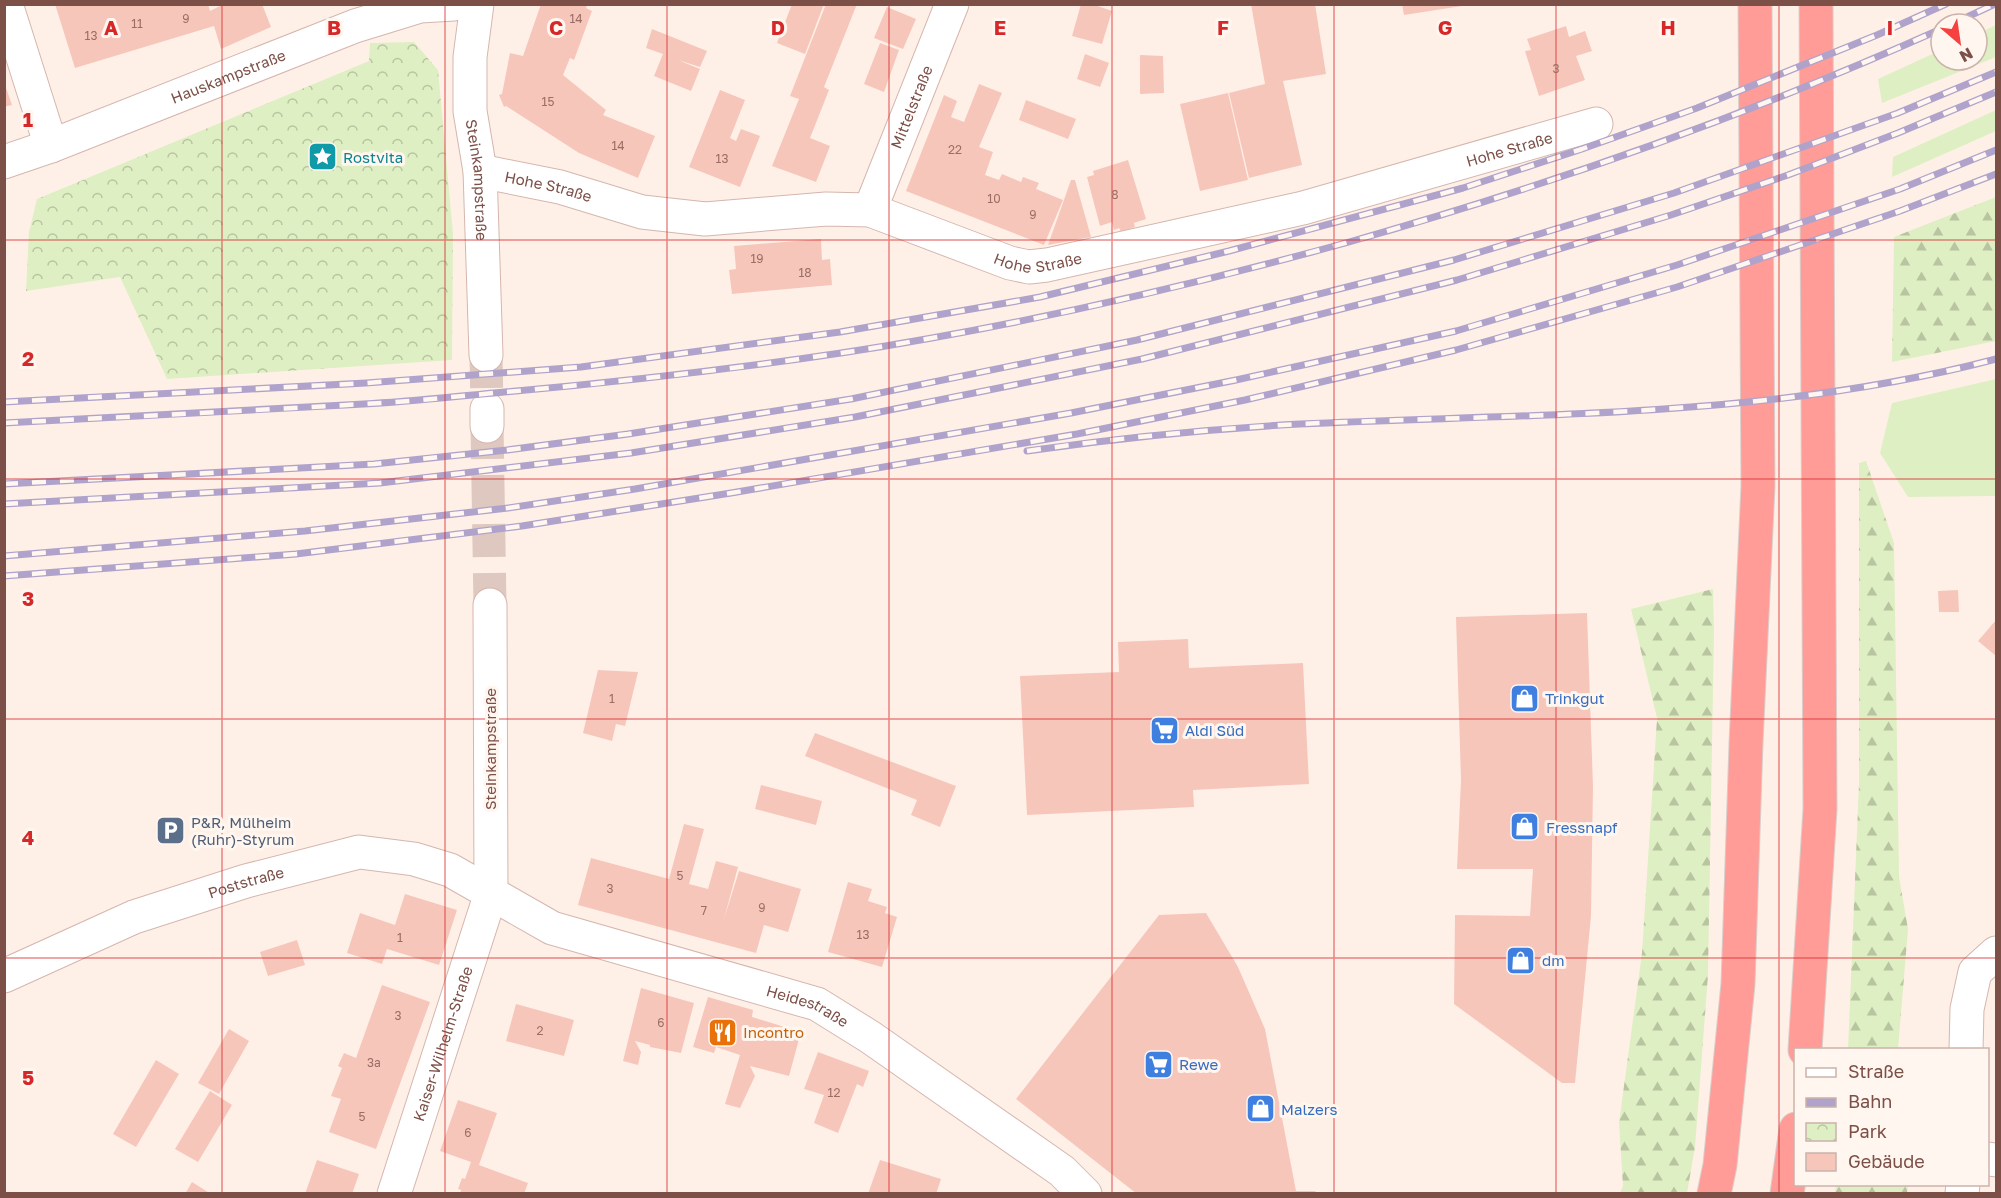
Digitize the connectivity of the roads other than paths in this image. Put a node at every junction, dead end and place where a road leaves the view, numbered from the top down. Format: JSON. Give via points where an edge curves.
{"nodes":[{"id":1,"x":6,"y":4,"type":"edge"},
{"id":2,"x":454,"y":4,"type":"edge"},
{"id":3,"x":477,"y":4,"type":"edge"},
{"id":4,"x":952,"y":4,"type":"edge"},
{"id":5,"x":1755,"y":4,"type":"edge"},
{"id":6,"x":1816,"y":4,"type":"edge"},
{"id":7,"x":1596,"y":124,"type":"dead end"},
{"id":8,"x":51,"y":146,"type":"junction"},
{"id":9,"x":4,"y":162,"type":"edge"},
{"id":10,"x":480,"y":171,"type":"junction"},
{"id":11,"x":870,"y":210,"type":"junction"},
{"id":12,"x":486,"y":355,"type":"tunnel mouth"},
{"id":13,"x":490,"y":605,"type":"tunnel mouth"},
{"id":14,"x":491,"y":893,"type":"junction"},
{"id":15,"x":1996,"y":953,"type":"edge"},
{"id":16,"x":4,"y":976,"type":"edge"},
{"id":17,"x":1805,"y":1048,"type":"edge"},
{"id":18,"x":1966,"y":1048,"type":"edge"},
{"id":19,"x":1794,"y":1143,"type":"edge"},
{"id":20,"x":394,"y":1194,"type":"edge"},
{"id":21,"x":1085,"y":1194,"type":"edge"},
{"id":22,"x":1714,"y":1194,"type":"edge"},
{"id":23,"x":1787,"y":1194,"type":"edge"}],
"edges":[{"from":1,"to":8,"type":"street"},
{"from":2,"to":8,"type":"street","name":"Hauskampstraße","via":[[420,6],[355,26]]},
{"from":3,"to":10,"type":"street","name":"Steinkampstraße","via":[[470,57],[470,111]]},
{"from":4,"to":11,"type":"street","name":"Mittelstraße"},
{"from":5,"to":22,"type":"highway","via":[[1758,486],[1738,984]]},
{"from":6,"to":17,"type":"highway","via":[[1820,809]]},
{"from":7,"to":11,"type":"street","name":"Hohe Straße","via":[[1303,208],[1047,265],[1010,263]]},
{"from":8,"to":9,"type":"street","name":"Hauskampstraße"},
{"from":10,"to":11,"type":"street","name":"Hohe Straße","via":[[560,187],[642,212],[705,219],[826,209]]},
{"from":10,"to":12,"type":"street","name":"Steinkampstraße"},
{"from":13,"to":14,"type":"street","name":"Steinkampstraße"},
{"from":14,"to":16,"type":"street","name":"Poststraße","via":[[450,870],[359,852],[246,881],[134,917]]},
{"from":14,"to":20,"type":"street","name":"Kaiser-Wilhelm-Straße"},
{"from":14,"to":21,"type":"street","name":"Heidestraße","via":[[552,928],[817,1004],[1062,1172]]},
{"from":15,"to":18,"type":"street","via":[[1975,972],[1967,1009]]},
{"from":19,"to":23,"type":"highway"}]}
